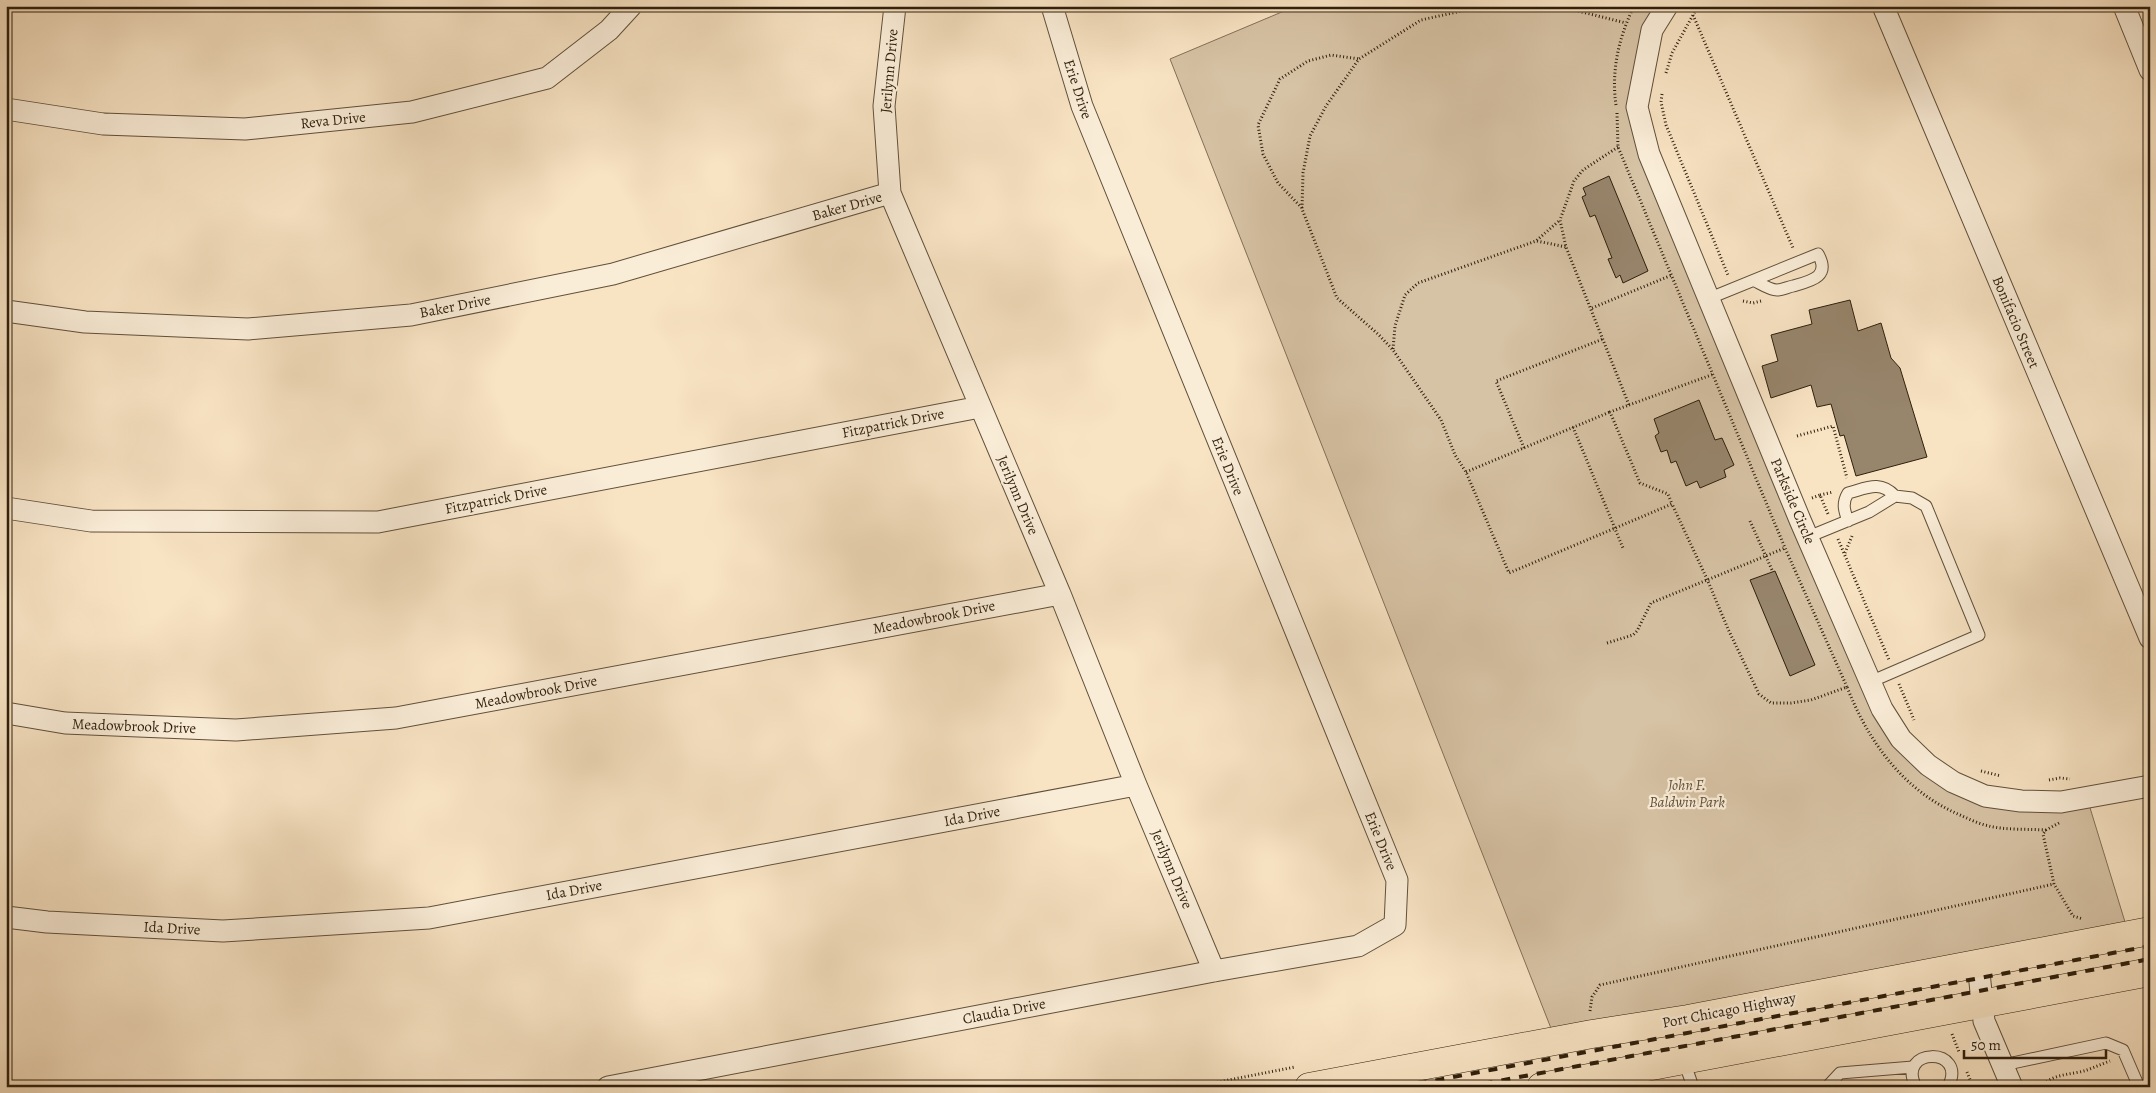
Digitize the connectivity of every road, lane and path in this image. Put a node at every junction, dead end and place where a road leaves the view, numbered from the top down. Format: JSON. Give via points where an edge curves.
{"nodes":[{"id":1,"x":631,"y":6,"type":"edge"},
{"id":2,"x":895,"y":6,"type":"edge"},
{"id":3,"x":1052,"y":6,"type":"edge"},
{"id":4,"x":1484,"y":6,"type":"edge"},
{"id":5,"x":1558,"y":6,"type":"edge"},
{"id":6,"x":1634,"y":6,"type":"edge"},
{"id":7,"x":1667,"y":6,"type":"edge"},
{"id":8,"x":1698,"y":6,"type":"edge"},
{"id":9,"x":1883,"y":6,"type":"edge"},
{"id":10,"x":2124,"y":6,"type":"edge"},
{"id":11,"x":1693,"y":15,"type":"junction"},
{"id":12,"x":1359,"y":59,"type":"junction"},
{"id":13,"x":2150,"y":70,"type":"edge"},
{"id":14,"x":1664,"y":79,"type":"dead end"},
{"id":15,"x":1663,"y":87,"type":"dead end"},
{"id":16,"x":6,"y":109,"type":"edge"},
{"id":17,"x":1618,"y":147,"type":"dead end"},
{"id":18,"x":890,"y":193,"type":"junction"},
{"id":19,"x":1302,"y":209,"type":"junction"},
{"id":20,"x":1560,"y":220,"type":"junction"},
{"id":21,"x":1536,"y":241,"type":"junction"},
{"id":22,"x":1566,"y":247,"type":"junction"},
{"id":23,"x":1800,"y":261,"type":"junction"},
{"id":24,"x":1672,"y":275,"type":"dead end"},
{"id":25,"x":1755,"y":281,"type":"junction"},
{"id":26,"x":1734,"y":289,"type":"junction"},
{"id":27,"x":1710,"y":298,"type":"junction"},
{"id":28,"x":1592,"y":308,"type":"junction"},
{"id":29,"x":6,"y":311,"type":"edge"},
{"id":30,"x":1603,"y":338,"type":"junction"},
{"id":31,"x":1393,"y":350,"type":"junction"},
{"id":32,"x":1714,"y":374,"type":"dead end"},
{"id":33,"x":1629,"y":405,"type":"junction"},
{"id":34,"x":980,"y":407,"type":"junction"},
{"id":35,"x":1610,"y":412,"type":"junction"},
{"id":36,"x":1573,"y":427,"type":"junction"},
{"id":37,"x":1796,"y":436,"type":"dead end"},
{"id":38,"x":1524,"y":448,"type":"junction"},
{"id":39,"x":1466,"y":472,"type":"junction"},
{"id":40,"x":1849,"y":486,"type":"dead end"},
{"id":41,"x":1895,"y":496,"type":"junction"},
{"id":42,"x":1804,"y":501,"type":"dead end"},
{"id":43,"x":1672,"y":504,"type":"junction"},
{"id":44,"x":6,"y":508,"type":"edge"},
{"id":45,"x":1750,"y":521,"type":"dead end"},
{"id":46,"x":1848,"y":521,"type":"junction"},
{"id":47,"x":1833,"y":527,"type":"junction"},
{"id":48,"x":1616,"y":529,"type":"junction"},
{"id":49,"x":1808,"y":537,"type":"junction"},
{"id":50,"x":1623,"y":548,"type":"dead end"},
{"id":51,"x":1785,"y":548,"type":"dead end"},
{"id":52,"x":1766,"y":556,"type":"junction"},
{"id":53,"x":1772,"y":570,"type":"dead end"},
{"id":54,"x":1707,"y":579,"type":"junction"},
{"id":55,"x":1060,"y":594,"type":"junction"},
{"id":56,"x":2150,"y":638,"type":"edge"},
{"id":57,"x":1607,"y":642,"type":"dead end"},
{"id":58,"x":1894,"y":670,"type":"junction"},
{"id":59,"x":1870,"y":682,"type":"junction"},
{"id":60,"x":6,"y":713,"type":"edge"},
{"id":61,"x":1916,"y":724,"type":"dead end"},
{"id":62,"x":1976,"y":769,"type":"dead end"},
{"id":63,"x":2010,"y":779,"type":"dead end"},
{"id":64,"x":2043,"y":781,"type":"dead end"},
{"id":65,"x":2076,"y":781,"type":"dead end"},
{"id":66,"x":1136,"y":785,"type":"junction"},
{"id":67,"x":2150,"y":786,"type":"edge"},
{"id":68,"x":2061,"y":822,"type":"dead end"},
{"id":69,"x":2046,"y":830,"type":"junction"},
{"id":70,"x":2054,"y":884,"type":"junction"},
{"id":71,"x":6,"y":917,"type":"edge"},
{"id":72,"x":2089,"y":921,"type":"dead end"},
{"id":73,"x":1395,"y":924,"type":"joint"},
{"id":74,"x":2150,"y":931,"type":"edge"},
{"id":75,"x":1978,"y":963,"type":"junction"},
{"id":76,"x":1214,"y":971,"type":"junction"},
{"id":77,"x":2150,"y":972,"type":"edge"},
{"id":78,"x":1981,"y":1005,"type":"junction"},
{"id":79,"x":1681,"y":1020,"type":"junction"},
{"id":80,"x":1592,"y":1034,"type":"junction"},
{"id":81,"x":2113,"y":1060,"type":"dead end"},
{"id":82,"x":1684,"y":1061,"type":"junction"},
{"id":83,"x":2003,"y":1065,"type":"junction"},
{"id":84,"x":1914,"y":1067,"type":"junction"},
{"id":85,"x":608,"y":1087,"type":"edge"},
{"id":86,"x":1309,"y":1087,"type":"edge"},
{"id":87,"x":1541,"y":1087,"type":"edge"},
{"id":88,"x":1693,"y":1087,"type":"edge"},
{"id":89,"x":1826,"y":1087,"type":"edge"},
{"id":90,"x":1916,"y":1087,"type":"edge"},
{"id":91,"x":1948,"y":1087,"type":"edge"},
{"id":92,"x":2012,"y":1087,"type":"edge"},
{"id":93,"x":2042,"y":1087,"type":"edge"},
{"id":94,"x":2139,"y":1087,"type":"edge"}],
"edges":[{"from":1,"to":16,"type":"street","name":"Reva Drive","via":[[610,30],[547,78],[412,112],[244,129],[103,124]]},
{"from":2,"to":18,"type":"street","name":"Jerilynn Drive","via":[[884,106]]},
{"from":3,"to":73,"type":"street","name":"Erie Drive","via":[[1082,106],[1397,880]]},
{"from":4,"to":12,"type":"path","via":[[1421,20]]},
{"from":5,"to":6,"type":"path","via":[[1626,23]]},
{"from":7,"to":27,"type":"street","name":"Parkside Circle","via":[[1652,30],[1637,107],[1649,154]]},
{"from":8,"to":11,"type":"path"},
{"from":9,"to":56,"type":"street","name":"Bonifacio Street"},
{"from":10,"to":13,"type":"street"},
{"from":11,"to":14,"type":"path","via":[[1672,53]]},
{"from":11,"to":23,"type":"path","via":[[1790,245]]},
{"from":12,"to":19,"type":"path","via":[[1326,106],[1310,136],[1302,173]]},
{"from":12,"to":19,"type":"path","via":[[1331,55],[1308,61],[1280,79],[1258,125],[1263,154],[1278,183]]},
{"from":15,"to":26,"type":"path","via":[[1661,102],[1666,125]]},
{"from":17,"to":20,"type":"path","via":[[1583,170],[1574,181]]},
{"from":18,"to":29,"type":"street","name":"Baker Drive","via":[[613,274],[411,315],[248,329],[85,322]]},
{"from":18,"to":34,"type":"street","name":"Jerilynn Drive"},
{"from":19,"to":31,"type":"path","via":[[1337,298]]},
{"from":20,"to":21,"type":"path"},
{"from":20,"to":22,"type":"path"},
{"from":21,"to":22,"type":"path"},
{"from":21,"to":31,"type":"path","via":[[1418,284],[1405,295],[1394,326]]},
{"from":22,"to":28,"type":"path"},
{"from":23,"to":25,"type":"lane"},
{"from":23,"to":25,"type":"lane","via":[[1818,254],[1823,262],[1817,278],[1776,290]]},
{"from":24,"to":28,"type":"path"},
{"from":25,"to":26,"type":"lane"},
{"from":26,"to":27,"type":"lane"},
{"from":27,"to":49,"type":"street","name":"Parkside Circle"},
{"from":28,"to":30,"type":"path"},
{"from":30,"to":33,"type":"path"},
{"from":30,"to":38,"type":"path","via":[[1496,381]]},
{"from":31,"to":39,"type":"path","via":[[1441,420]]},
{"from":32,"to":33,"type":"path"},
{"from":33,"to":35,"type":"path"},
{"from":34,"to":44,"type":"street","name":"Fitzpatrick Drive","via":[[378,522],[91,521]]},
{"from":34,"to":55,"type":"street","name":"Jerilynn Drive"},
{"from":35,"to":36,"type":"path"},
{"from":35,"to":43,"type":"path","via":[[1640,483],[1668,494]]},
{"from":36,"to":38,"type":"path"},
{"from":36,"to":48,"type":"path"},
{"from":37,"to":40,"type":"path","via":[[1833,426]]},
{"from":38,"to":39,"type":"path"},
{"from":39,"to":48,"type":"path","via":[[1509,573]]},
{"from":41,"to":46,"type":"lane"},
{"from":41,"to":46,"type":"lane","via":[[1887,488],[1874,486],[1848,493],[1844,500]]},
{"from":41,"to":58,"type":"lane","via":[[1912,498],[1926,506],[1979,635]]},
{"from":42,"to":47,"type":"path","via":[[1820,495]]},
{"from":43,"to":48,"type":"path"},
{"from":43,"to":54,"type":"path"},
{"from":45,"to":52,"type":"path"},
{"from":46,"to":47,"type":"lane"},
{"from":47,"to":49,"type":"lane"},
{"from":47,"to":58,"type":"path"},
{"from":48,"to":50,"type":"path"},
{"from":49,"to":59,"type":"street","name":"Parkside Circle"},
{"from":51,"to":52,"type":"path"},
{"from":52,"to":53,"type":"path"},
{"from":52,"to":54,"type":"path"},
{"from":54,"to":57,"type":"path","via":[[1651,603],[1638,631]]},
{"from":54,"to":69,"type":"path","via":[[1759,694],[1771,703],[1811,700],[1847,687],[1868,734],[1905,780],[1925,796],[1990,827]]},
{"from":55,"to":60,"type":"street","name":"Meadowbrook Drive","via":[[396,718],[236,730],[65,723]]},
{"from":55,"to":66,"type":"street","name":"Jerilynn Drive"},
{"from":58,"to":59,"type":"lane"},
{"from":58,"to":61,"type":"path"},
{"from":59,"to":67,"type":"street","name":"Parkside Circle","via":[[1900,738],[1928,765],[1953,782],[1985,796],[2061,802]]},
{"from":62,"to":63,"type":"path"},
{"from":64,"to":65,"type":"path","via":[[2060,778]]},
{"from":66,"to":71,"type":"street","name":"Ida Drive","via":[[429,918],[223,931]]},
{"from":66,"to":76,"type":"street","name":"Jerilynn Drive"},
{"from":68,"to":69,"type":"path"},
{"from":69,"to":70,"type":"path","via":[[2043,834]]},
{"from":70,"to":72,"type":"path","via":[[2073,916]]},
{"from":70,"to":80,"type":"path","via":[[1600,984],[1592,996]]},
{"from":73,"to":76,"type":"street","name":"Claudia Drive","via":[[1358,946]]},
{"from":74,"to":75,"type":"main road","name":"Port Chicago Highway"},
{"from":75,"to":78,"type":"street"},
{"from":75,"to":79,"type":"main road","name":"Port Chicago Highway"},
{"from":76,"to":85,"type":"street","name":"Claudia Drive"},
{"from":77,"to":78,"type":"main road"},
{"from":78,"to":82,"type":"main road"},
{"from":78,"to":83,"type":"street","via":[[1984,1021]]},
{"from":79,"to":80,"type":"main road","name":"Port Chicago Highway"},
{"from":79,"to":82,"type":"main road"},
{"from":80,"to":86,"type":"main road","name":"Port Chicago Highway"},
{"from":81,"to":93,"type":"path","via":[[2085,1071],[2061,1075]]},
{"from":82,"to":87,"type":"main road"},
{"from":82,"to":88,"type":"lane"},
{"from":83,"to":92,"type":"street"},
{"from":83,"to":94,"type":"lane","via":[[2106,1043],[2123,1050]]},
{"from":84,"to":89,"type":"lane","via":[[1840,1073]]},
{"from":84,"to":90,"type":"lane"},
{"from":84,"to":91,"type":"lane","via":[[1929,1055],[1942,1058],[1951,1075]]}]}
